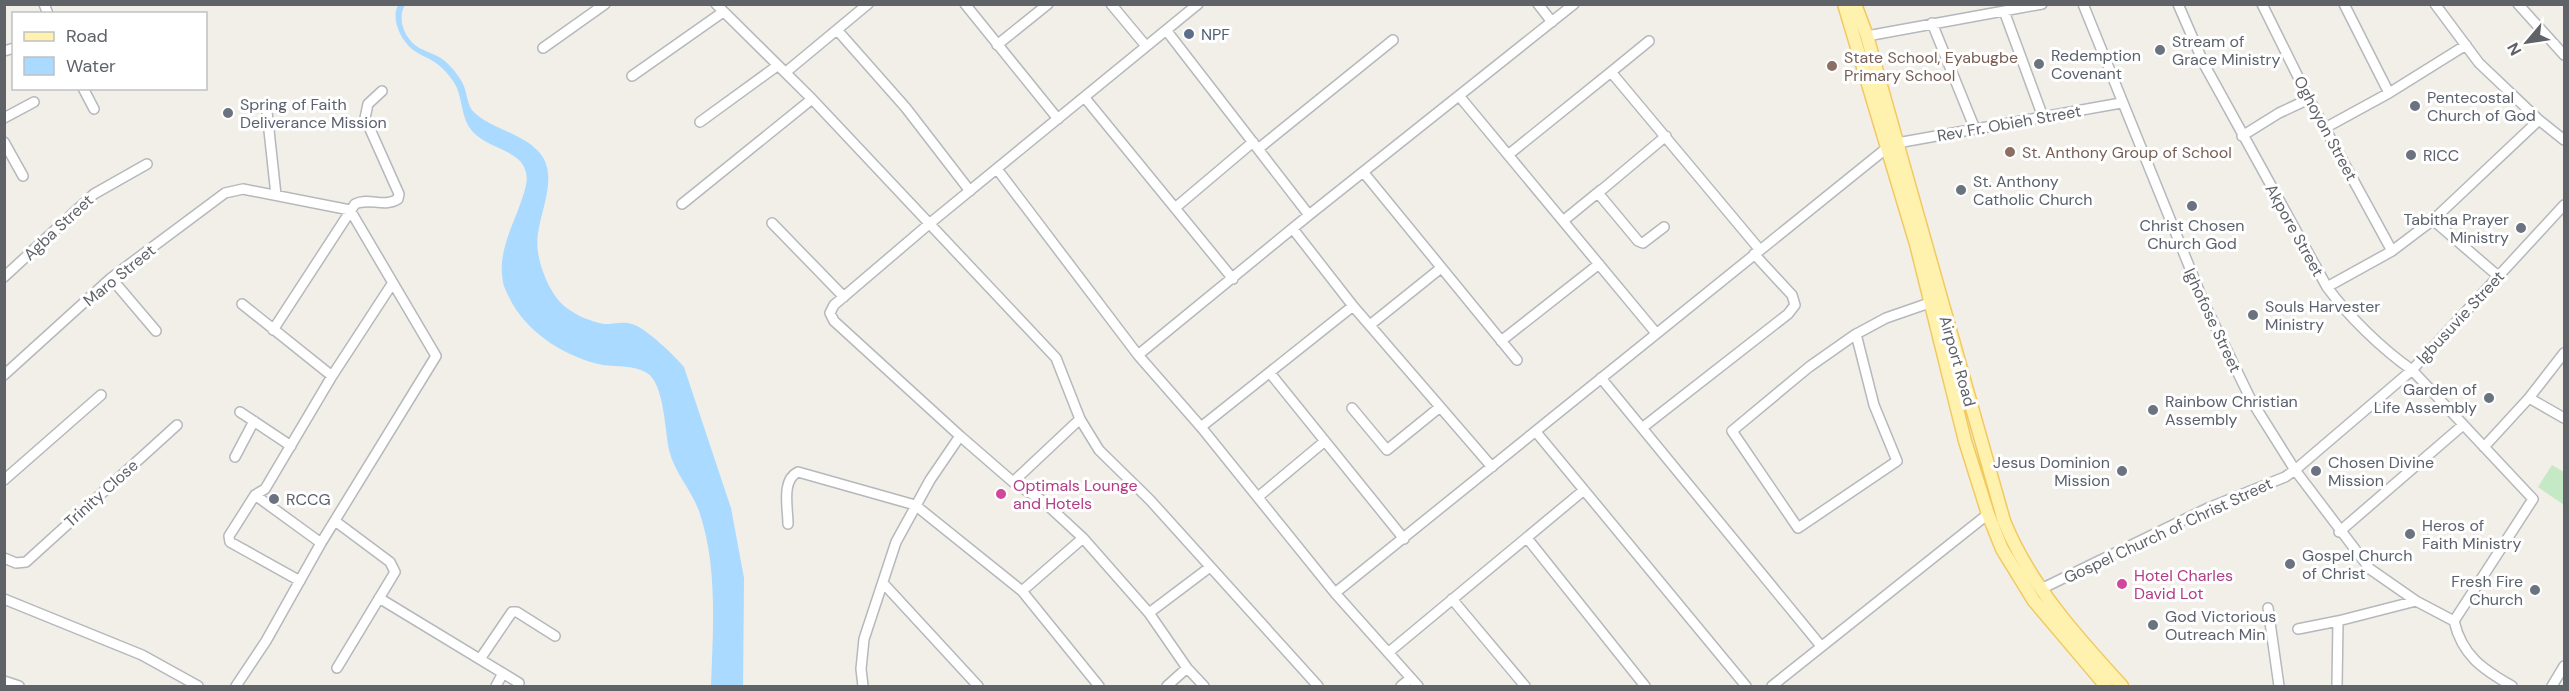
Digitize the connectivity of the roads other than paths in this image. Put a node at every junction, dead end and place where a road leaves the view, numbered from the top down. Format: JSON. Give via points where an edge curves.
{"nodes":[{"id":1,"x":605,"y":4,"type":"edge"},
{"id":2,"x":716,"y":4,"type":"edge"},
{"id":3,"x":851,"y":4,"type":"edge"},
{"id":4,"x":868,"y":4,"type":"edge"},
{"id":5,"x":965,"y":4,"type":"edge"},
{"id":6,"x":1048,"y":4,"type":"edge"},
{"id":7,"x":1111,"y":4,"type":"edge"},
{"id":8,"x":1198,"y":4,"type":"edge"},
{"id":9,"x":1538,"y":4,"type":"edge"},
{"id":10,"x":1574,"y":4,"type":"edge"},
{"id":11,"x":1844,"y":4,"type":"edge"},
{"id":12,"x":1855,"y":4,"type":"edge"},
{"id":13,"x":2042,"y":4,"type":"edge"},
{"id":14,"x":2083,"y":4,"type":"edge"},
{"id":15,"x":2178,"y":4,"type":"edge"},
{"id":16,"x":2262,"y":4,"type":"edge"},
{"id":17,"x":2344,"y":4,"type":"edge"},
{"id":18,"x":2435,"y":4,"type":"edge"},
{"id":19,"x":2518,"y":4,"type":"edge"},
{"id":20,"x":2004,"y":11,"type":"junction"},
{"id":21,"x":723,"y":12,"type":"junction"},
{"id":22,"x":857,"y":13,"type":"junction"},
{"id":23,"x":1552,"y":22,"type":"junction"},
{"id":24,"x":1932,"y":23,"type":"junction"},
{"id":25,"x":1166,"y":30,"type":"junction"},
{"id":26,"x":838,"y":31,"type":"junction"},
{"id":27,"x":1867,"y":36,"type":"junction"},
{"id":28,"x":1393,"y":40,"type":"dead end"},
{"id":29,"x":1649,"y":41,"type":"dead end"},
{"id":30,"x":997,"y":45,"type":"junction"},
{"id":31,"x":2466,"y":45,"type":"junction"},
{"id":32,"x":1146,"y":46,"type":"junction"},
{"id":33,"x":543,"y":48,"type":"dead end"},
{"id":34,"x":2565,"y":55,"type":"edge"},
{"id":35,"x":777,"y":66,"type":"junction"},
{"id":36,"x":786,"y":72,"type":"junction"},
{"id":37,"x":1611,"y":72,"type":"junction"},
{"id":38,"x":632,"y":76,"type":"dead end"},
{"id":39,"x":84,"y":90,"type":"edge"},
{"id":40,"x":382,"y":91,"type":"dead end"},
{"id":41,"x":2389,"y":93,"type":"junction"},
{"id":42,"x":1460,"y":97,"type":"junction"},
{"id":43,"x":1085,"y":98,"type":"junction"},
{"id":44,"x":812,"y":99,"type":"junction"},
{"id":45,"x":2309,"y":99,"type":"junction"},
{"id":46,"x":34,"y":102,"type":"dead end"},
{"id":47,"x":2121,"y":104,"type":"junction"},
{"id":48,"x":94,"y":109,"type":"dead end"},
{"id":49,"x":267,"y":112,"type":"dead end"},
{"id":50,"x":2043,"y":117,"type":"junction"},
{"id":51,"x":4,"y":118,"type":"edge"},
{"id":52,"x":1058,"y":119,"type":"junction"},
{"id":53,"x":2539,"y":120,"type":"junction"},
{"id":54,"x":700,"y":122,"type":"dead end"},
{"id":55,"x":2325,"y":128,"type":"junction"},
{"id":56,"x":1975,"y":129,"type":"junction"},
{"id":57,"x":1666,"y":136,"type":"junction"},
{"id":58,"x":2242,"y":136,"type":"junction"},
{"id":59,"x":2565,"y":140,"type":"edge"},
{"id":60,"x":4,"y":141,"type":"edge"},
{"id":61,"x":1893,"y":145,"type":"junction"},
{"id":62,"x":1255,"y":146,"type":"junction"},
{"id":63,"x":1508,"y":155,"type":"junction"},
{"id":64,"x":147,"y":164,"type":"dead end"},
{"id":65,"x":997,"y":169,"type":"junction"},
{"id":66,"x":1364,"y":173,"type":"junction"},
{"id":67,"x":23,"y":176,"type":"dead end"},
{"id":68,"x":1605,"y":187,"type":"junction"},
{"id":69,"x":970,"y":191,"type":"junction"},
{"id":70,"x":276,"y":195,"type":"junction"},
{"id":71,"x":682,"y":204,"type":"dead end"},
{"id":72,"x":2565,"y":205,"type":"edge"},
{"id":73,"x":1175,"y":208,"type":"junction"},
{"id":74,"x":350,"y":210,"type":"junction"},
{"id":75,"x":1309,"y":215,"type":"junction"},
{"id":76,"x":2433,"y":220,"type":"junction"},
{"id":77,"x":1563,"y":221,"type":"junction"},
{"id":78,"x":772,"y":223,"type":"dead end"},
{"id":79,"x":929,"y":224,"type":"junction"},
{"id":80,"x":1664,"y":227,"type":"dead end"},
{"id":81,"x":1293,"y":229,"type":"junction"},
{"id":82,"x":2392,"y":251,"type":"junction"},
{"id":83,"x":1757,"y":252,"type":"junction"},
{"id":84,"x":1599,"y":264,"type":"junction"},
{"id":85,"x":1441,"y":268,"type":"junction"},
{"id":86,"x":2498,"y":276,"type":"junction"},
{"id":87,"x":4,"y":277,"type":"edge"},
{"id":88,"x":111,"y":278,"type":"junction"},
{"id":89,"x":1233,"y":279,"type":"junction"},
{"id":90,"x":392,"y":284,"type":"junction"},
{"id":91,"x":2326,"y":287,"type":"junction"},
{"id":92,"x":1935,"y":296,"type":"junction"},
{"id":93,"x":844,"y":297,"type":"junction"},
{"id":94,"x":242,"y":304,"type":"dead end"},
{"id":95,"x":1353,"y":306,"type":"junction"},
{"id":96,"x":1370,"y":325,"type":"junction"},
{"id":97,"x":273,"y":330,"type":"junction"},
{"id":98,"x":156,"y":331,"type":"dead end"},
{"id":99,"x":1656,"y":333,"type":"junction"},
{"id":100,"x":1856,"y":334,"type":"junction"},
{"id":101,"x":1501,"y":341,"type":"junction"},
{"id":102,"x":2565,"y":353,"type":"edge"},
{"id":103,"x":1138,"y":355,"type":"junction"},
{"id":104,"x":1517,"y":360,"type":"dead end"},
{"id":105,"x":2412,"y":370,"type":"junction"},
{"id":106,"x":1270,"y":372,"type":"junction"},
{"id":107,"x":4,"y":375,"type":"edge"},
{"id":108,"x":332,"y":376,"type":"junction"},
{"id":109,"x":1601,"y":378,"type":"junction"},
{"id":110,"x":101,"y":395,"type":"dead end"},
{"id":111,"x":2529,"y":398,"type":"junction"},
{"id":112,"x":1440,"y":407,"type":"junction"},
{"id":113,"x":1352,"y":408,"type":"dead end"},
{"id":114,"x":240,"y":412,"type":"dead end"},
{"id":115,"x":2564,"y":418,"type":"edge"},
{"id":116,"x":1080,"y":419,"type":"junction"},
{"id":117,"x":254,"y":422,"type":"junction"},
{"id":118,"x":2463,"y":424,"type":"junction"},
{"id":119,"x":177,"y":425,"type":"dead end"},
{"id":120,"x":1201,"y":427,"type":"junction"},
{"id":121,"x":1642,"y":428,"type":"junction"},
{"id":122,"x":1536,"y":432,"type":"junction"},
{"id":123,"x":960,"y":436,"type":"junction"},
{"id":124,"x":1325,"y":441,"type":"junction"},
{"id":125,"x":291,"y":446,"type":"junction"},
{"id":126,"x":2484,"y":447,"type":"junction"},
{"id":127,"x":235,"y":457,"type":"dead end"},
{"id":128,"x":1492,"y":467,"type":"junction"},
{"id":129,"x":2295,"y":470,"type":"junction"},
{"id":130,"x":4,"y":480,"type":"edge"},
{"id":131,"x":1013,"y":482,"type":"junction"},
{"id":132,"x":1584,"y":490,"type":"junction"},
{"id":133,"x":255,"y":495,"type":"junction"},
{"id":134,"x":1258,"y":497,"type":"junction"},
{"id":135,"x":915,"y":505,"type":"junction"},
{"id":136,"x":1988,"y":514,"type":"junction"},
{"id":137,"x":335,"y":520,"type":"junction"},
{"id":138,"x":789,"y":524,"type":"dead end"},
{"id":139,"x":2339,"y":532,"type":"junction"},
{"id":140,"x":1083,"y":538,"type":"junction"},
{"id":141,"x":1527,"y":538,"type":"junction"},
{"id":142,"x":1404,"y":539,"type":"junction"},
{"id":143,"x":321,"y":543,"type":"junction"},
{"id":144,"x":4,"y":558,"type":"edge"},
{"id":145,"x":1210,"y":567,"type":"junction"},
{"id":146,"x":300,"y":581,"type":"junction"},
{"id":147,"x":883,"y":583,"type":"junction"},
{"id":148,"x":2041,"y":589,"type":"junction"},
{"id":149,"x":1022,"y":591,"type":"junction"},
{"id":150,"x":1335,"y":593,"type":"junction"},
{"id":151,"x":379,"y":598,"type":"junction"},
{"id":152,"x":1452,"y":599,"type":"junction"},
{"id":153,"x":4,"y":600,"type":"edge"},
{"id":154,"x":2416,"y":601,"type":"junction"},
{"id":155,"x":2268,"y":608,"type":"dead end"},
{"id":156,"x":1149,"y":613,"type":"junction"},
{"id":157,"x":2338,"y":621,"type":"junction"},
{"id":158,"x":2454,"y":621,"type":"junction"},
{"id":159,"x":2298,"y":629,"type":"dead end"},
{"id":160,"x":555,"y":636,"type":"dead end"},
{"id":161,"x":1821,"y":646,"type":"junction"},
{"id":162,"x":1389,"y":651,"type":"junction"},
{"id":163,"x":480,"y":659,"type":"junction"},
{"id":164,"x":2565,"y":666,"type":"edge"},
{"id":165,"x":337,"y":668,"type":"dead end"},
{"id":166,"x":1186,"y":668,"type":"junction"},
{"id":167,"x":503,"y":673,"type":"junction"},
{"id":168,"x":1411,"y":678,"type":"junction"},
{"id":169,"x":4,"y":681,"type":"edge"},
{"id":170,"x":519,"y":683,"type":"dead end"},
{"id":171,"x":864,"y":686,"type":"edge"},
{"id":172,"x":19,"y":687,"type":"edge"},
{"id":173,"x":198,"y":687,"type":"edge"},
{"id":174,"x":236,"y":687,"type":"edge"},
{"id":175,"x":496,"y":687,"type":"edge"},
{"id":176,"x":978,"y":687,"type":"edge"},
{"id":177,"x":1099,"y":687,"type":"edge"},
{"id":178,"x":1167,"y":687,"type":"edge"},
{"id":179,"x":1204,"y":687,"type":"edge"},
{"id":180,"x":1318,"y":687,"type":"edge"},
{"id":181,"x":1401,"y":687,"type":"edge"},
{"id":182,"x":1418,"y":687,"type":"edge"},
{"id":183,"x":1525,"y":687,"type":"edge"},
{"id":184,"x":1645,"y":687,"type":"edge"},
{"id":185,"x":1746,"y":687,"type":"edge"},
{"id":186,"x":1772,"y":687,"type":"edge"},
{"id":187,"x":2106,"y":687,"type":"edge"},
{"id":188,"x":2122,"y":687,"type":"edge"},
{"id":189,"x":2279,"y":687,"type":"edge"},
{"id":190,"x":2337,"y":687,"type":"edge"},
{"id":191,"x":2512,"y":687,"type":"edge"},
{"id":192,"x":2552,"y":687,"type":"edge"}],
"edges":[{"from":1,"to":33,"type":"street"},
{"from":2,"to":21,"type":"street"},
{"from":3,"to":22,"type":"street"},
{"from":4,"to":22,"type":"street"},
{"from":5,"to":30,"type":"street"},
{"from":6,"to":30,"type":"street"},
{"from":7,"to":32,"type":"street"},
{"from":8,"to":25,"type":"street"},
{"from":9,"to":23,"type":"street"},
{"from":10,"to":23,"type":"street"},
{"from":11,"to":61,"type":"main road","name":"Airport Road"},
{"from":12,"to":27,"type":"main road","name":"Airport Road"},
{"from":13,"to":20,"type":"street"},
{"from":14,"to":47,"type":"street","name":"Ighofose Street"},
{"from":15,"to":58,"type":"street","name":"Akpore Street"},
{"from":16,"to":45,"type":"street","name":"Oghoyon Street"},
{"from":17,"to":41,"type":"street"},
{"from":18,"to":31,"type":"street"},
{"from":19,"to":34,"type":"street"},
{"from":20,"to":24,"type":"street"},
{"from":20,"to":50,"type":"street"},
{"from":21,"to":35,"type":"street"},
{"from":21,"to":38,"type":"street"},
{"from":22,"to":26,"type":"street"},
{"from":23,"to":42,"type":"street"},
{"from":24,"to":27,"type":"street"},
{"from":24,"to":56,"type":"street"},
{"from":25,"to":32,"type":"street"},
{"from":25,"to":62,"type":"street"},
{"from":26,"to":36,"type":"street"},
{"from":26,"to":69,"type":"street","via":[[906,108]]},
{"from":27,"to":61,"type":"main road","name":"Airport Road"},
{"from":28,"to":62,"type":"street"},
{"from":29,"to":37,"type":"street"},
{"from":30,"to":52,"type":"street"},
{"from":31,"to":41,"type":"street"},
{"from":31,"to":53,"type":"street","via":[[2479,63]]},
{"from":32,"to":43,"type":"street"},
{"from":35,"to":36,"type":"street"},
{"from":35,"to":54,"type":"street"},
{"from":36,"to":44,"type":"street"},
{"from":37,"to":57,"type":"street"},
{"from":37,"to":63,"type":"street"},
{"from":39,"to":48,"type":"street"},
{"from":40,"to":74,"type":"street","via":[[368,104],[365,118],[398,199],[388,203],[359,201]]},
{"from":41,"to":55,"type":"street"},
{"from":42,"to":63,"type":"street"},
{"from":42,"to":66,"type":"street"},
{"from":43,"to":52,"type":"street"},
{"from":43,"to":73,"type":"street"},
{"from":44,"to":71,"type":"street"},
{"from":44,"to":79,"type":"street"},
{"from":45,"to":55,"type":"street","name":"Oghoyon Street"},
{"from":45,"to":58,"type":"street"},
{"from":46,"to":51,"type":"street"},
{"from":47,"to":50,"type":"street","name":"Rev Fr. Obieh Street"},
{"from":47,"to":129,"type":"street","name":"Ighofose Street","via":[[2204,303],[2251,400]]},
{"from":49,"to":70,"type":"street"},
{"from":50,"to":56,"type":"street","name":"Rev Fr. Obieh Street"},
{"from":52,"to":65,"type":"street"},
{"from":53,"to":59,"type":"street"},
{"from":53,"to":76,"type":"street"},
{"from":55,"to":82,"type":"street","name":"Oghoyon Street"},
{"from":56,"to":61,"type":"street","name":"Rev Fr. Obieh Street"},
{"from":57,"to":68,"type":"street"},
{"from":57,"to":83,"type":"street"},
{"from":58,"to":91,"type":"street","name":"Akpore Street"},
{"from":60,"to":67,"type":"street"},
{"from":61,"to":83,"type":"street"},
{"from":61,"to":92,"type":"main road","name":"Airport Road"},
{"from":62,"to":73,"type":"street"},
{"from":62,"to":75,"type":"street"},
{"from":63,"to":77,"type":"street"},
{"from":64,"to":87,"type":"street","name":"Agba Street","via":[[94,194]]},
{"from":65,"to":69,"type":"street"},
{"from":65,"to":103,"type":"street"},
{"from":66,"to":75,"type":"street"},
{"from":66,"to":85,"type":"street"},
{"from":68,"to":77,"type":"street"},
{"from":68,"to":80,"type":"street","via":[[1598,193],[1638,241],[1647,241]]},
{"from":69,"to":79,"type":"street"},
{"from":70,"to":74,"type":"street"},
{"from":70,"to":88,"type":"street","name":"Maro Street","via":[[243,189],[225,193]]},
{"from":72,"to":86,"type":"street","name":"Igbusuvie Street"},
{"from":73,"to":89,"type":"street"},
{"from":74,"to":90,"type":"street"},
{"from":74,"to":97,"type":"street"},
{"from":75,"to":81,"type":"street"},
{"from":76,"to":82,"type":"street"},
{"from":76,"to":86,"type":"street"},
{"from":77,"to":84,"type":"street"},
{"from":78,"to":93,"type":"street"},
{"from":79,"to":93,"type":"street"},
{"from":79,"to":116,"type":"street","via":[[1056,358]]},
{"from":81,"to":89,"type":"street"},
{"from":81,"to":95,"type":"street"},
{"from":82,"to":91,"type":"street"},
{"from":83,"to":99,"type":"street"},
{"from":83,"to":121,"type":"street","via":[[1792,295],[1795,305]]},
{"from":84,"to":99,"type":"street"},
{"from":84,"to":101,"type":"street"},
{"from":85,"to":96,"type":"street"},
{"from":85,"to":101,"type":"street"},
{"from":86,"to":105,"type":"street","name":"Igbusuvie Street"},
{"from":88,"to":98,"type":"street"},
{"from":88,"to":107,"type":"street","name":"Maro Street"},
{"from":89,"to":103,"type":"street"},
{"from":90,"to":108,"type":"street"},
{"from":90,"to":137,"type":"street","via":[[436,356]]},
{"from":91,"to":105,"type":"street","name":"Akpore Street","via":[[2396,359]]},
{"from":92,"to":100,"type":"street"},
{"from":92,"to":136,"type":"main road","name":"Airport Road","via":[[1965,441]]},
{"from":92,"to":148,"type":"main road","name":"Airport Road","via":[[2004,521]]},
{"from":93,"to":123,"type":"street","via":[[834,305],[834,321]]},
{"from":94,"to":97,"type":"street"},
{"from":95,"to":96,"type":"street"},
{"from":95,"to":106,"type":"street"},
{"from":96,"to":112,"type":"street"},
{"from":97,"to":108,"type":"street"},
{"from":99,"to":109,"type":"street"},
{"from":100,"to":100,"type":"street","via":[[1732,431],[1798,528],[1897,461],[1874,405]]},
{"from":101,"to":104,"type":"street"},
{"from":102,"to":111,"type":"street"},
{"from":103,"to":120,"type":"street"},
{"from":105,"to":118,"type":"street","name":"Akpore Street"},
{"from":105,"to":129,"type":"street","name":"Igbusuvie Street"},
{"from":106,"to":120,"type":"street"},
{"from":106,"to":124,"type":"street"},
{"from":108,"to":125,"type":"street"},
{"from":109,"to":121,"type":"street"},
{"from":109,"to":122,"type":"street"},
{"from":110,"to":130,"type":"street"},
{"from":111,"to":115,"type":"street"},
{"from":111,"to":126,"type":"street"},
{"from":112,"to":113,"type":"street","via":[[1387,450]]},
{"from":112,"to":128,"type":"street"},
{"from":114,"to":117,"type":"street"},
{"from":116,"to":131,"type":"street"},
{"from":116,"to":145,"type":"street","via":[[1099,450]]},
{"from":117,"to":125,"type":"street"},
{"from":117,"to":127,"type":"street"},
{"from":118,"to":126,"type":"street","name":"Akpore Street"},
{"from":118,"to":139,"type":"street"},
{"from":119,"to":144,"type":"street","name":"Trinity Close","via":[[26,562]]},
{"from":120,"to":134,"type":"street"},
{"from":121,"to":161,"type":"street"},
{"from":122,"to":128,"type":"street"},
{"from":122,"to":132,"type":"street"},
{"from":123,"to":131,"type":"street"},
{"from":123,"to":135,"type":"street"},
{"from":124,"to":134,"type":"street"},
{"from":124,"to":142,"type":"street"},
{"from":125,"to":133,"type":"street","via":[[265,489]]},
{"from":126,"to":158,"type":"street","name":"Akpore Street","via":[[2533,499]]},
{"from":128,"to":142,"type":"street"},
{"from":129,"to":139,"type":"street","name":"Ighofose Street"},
{"from":129,"to":148,"type":"street","name":"Gospel Church of Christ Street"},
{"from":131,"to":140,"type":"street","via":[[1043,501]]},
{"from":132,"to":141,"type":"street"},
{"from":132,"to":185,"type":"street"},
{"from":133,"to":143,"type":"street"},
{"from":133,"to":146,"type":"street","via":[[229,536],[230,542]]},
{"from":134,"to":150,"type":"street"},
{"from":135,"to":138,"type":"street","via":[[798,471],[788,483]]},
{"from":135,"to":147,"type":"street","via":[[896,542]]},
{"from":135,"to":149,"type":"street"},
{"from":136,"to":161,"type":"street"},
{"from":136,"to":187,"type":"main road","name":"Airport Road","via":[[2002,549],[2034,601]]},
{"from":137,"to":143,"type":"street"},
{"from":137,"to":151,"type":"street","via":[[394,566],[395,572]]},
{"from":139,"to":154,"type":"street","name":"Ighofose Street","via":[[2370,569]]},
{"from":140,"to":149,"type":"street"},
{"from":140,"to":156,"type":"street"},
{"from":141,"to":152,"type":"street"},
{"from":141,"to":184,"type":"street"},
{"from":142,"to":150,"type":"street"},
{"from":143,"to":146,"type":"street"},
{"from":145,"to":156,"type":"street"},
{"from":145,"to":180,"type":"street"},
{"from":146,"to":174,"type":"street"},
{"from":147,"to":171,"type":"street","via":[[864,639]]},
{"from":147,"to":176,"type":"street"},
{"from":148,"to":188,"type":"main road","name":"Airport Road"},
{"from":149,"to":177,"type":"street"},
{"from":150,"to":162,"type":"street"},
{"from":151,"to":163,"type":"street"},
{"from":151,"to":165,"type":"street"},
{"from":152,"to":162,"type":"street"},
{"from":152,"to":183,"type":"street"},
{"from":153,"to":173,"type":"street","via":[[142,655]]},
{"from":154,"to":157,"type":"street"},
{"from":154,"to":158,"type":"street","name":"Ighofose Street"},
{"from":155,"to":189,"type":"street"},
{"from":156,"to":166,"type":"street"},
{"from":157,"to":159,"type":"street"},
{"from":157,"to":190,"type":"street"},
{"from":158,"to":191,"type":"street","via":[[2459,640],[2478,664]]},
{"from":160,"to":163,"type":"street","via":[[512,612]]},
{"from":161,"to":186,"type":"street"},
{"from":162,"to":168,"type":"street"},
{"from":163,"to":167,"type":"street"},
{"from":164,"to":192,"type":"street"},
{"from":166,"to":178,"type":"street"},
{"from":166,"to":179,"type":"street"},
{"from":167,"to":170,"type":"street"},
{"from":167,"to":175,"type":"street"},
{"from":168,"to":181,"type":"street"},
{"from":168,"to":182,"type":"street"},
{"from":169,"to":172,"type":"street"}]}
